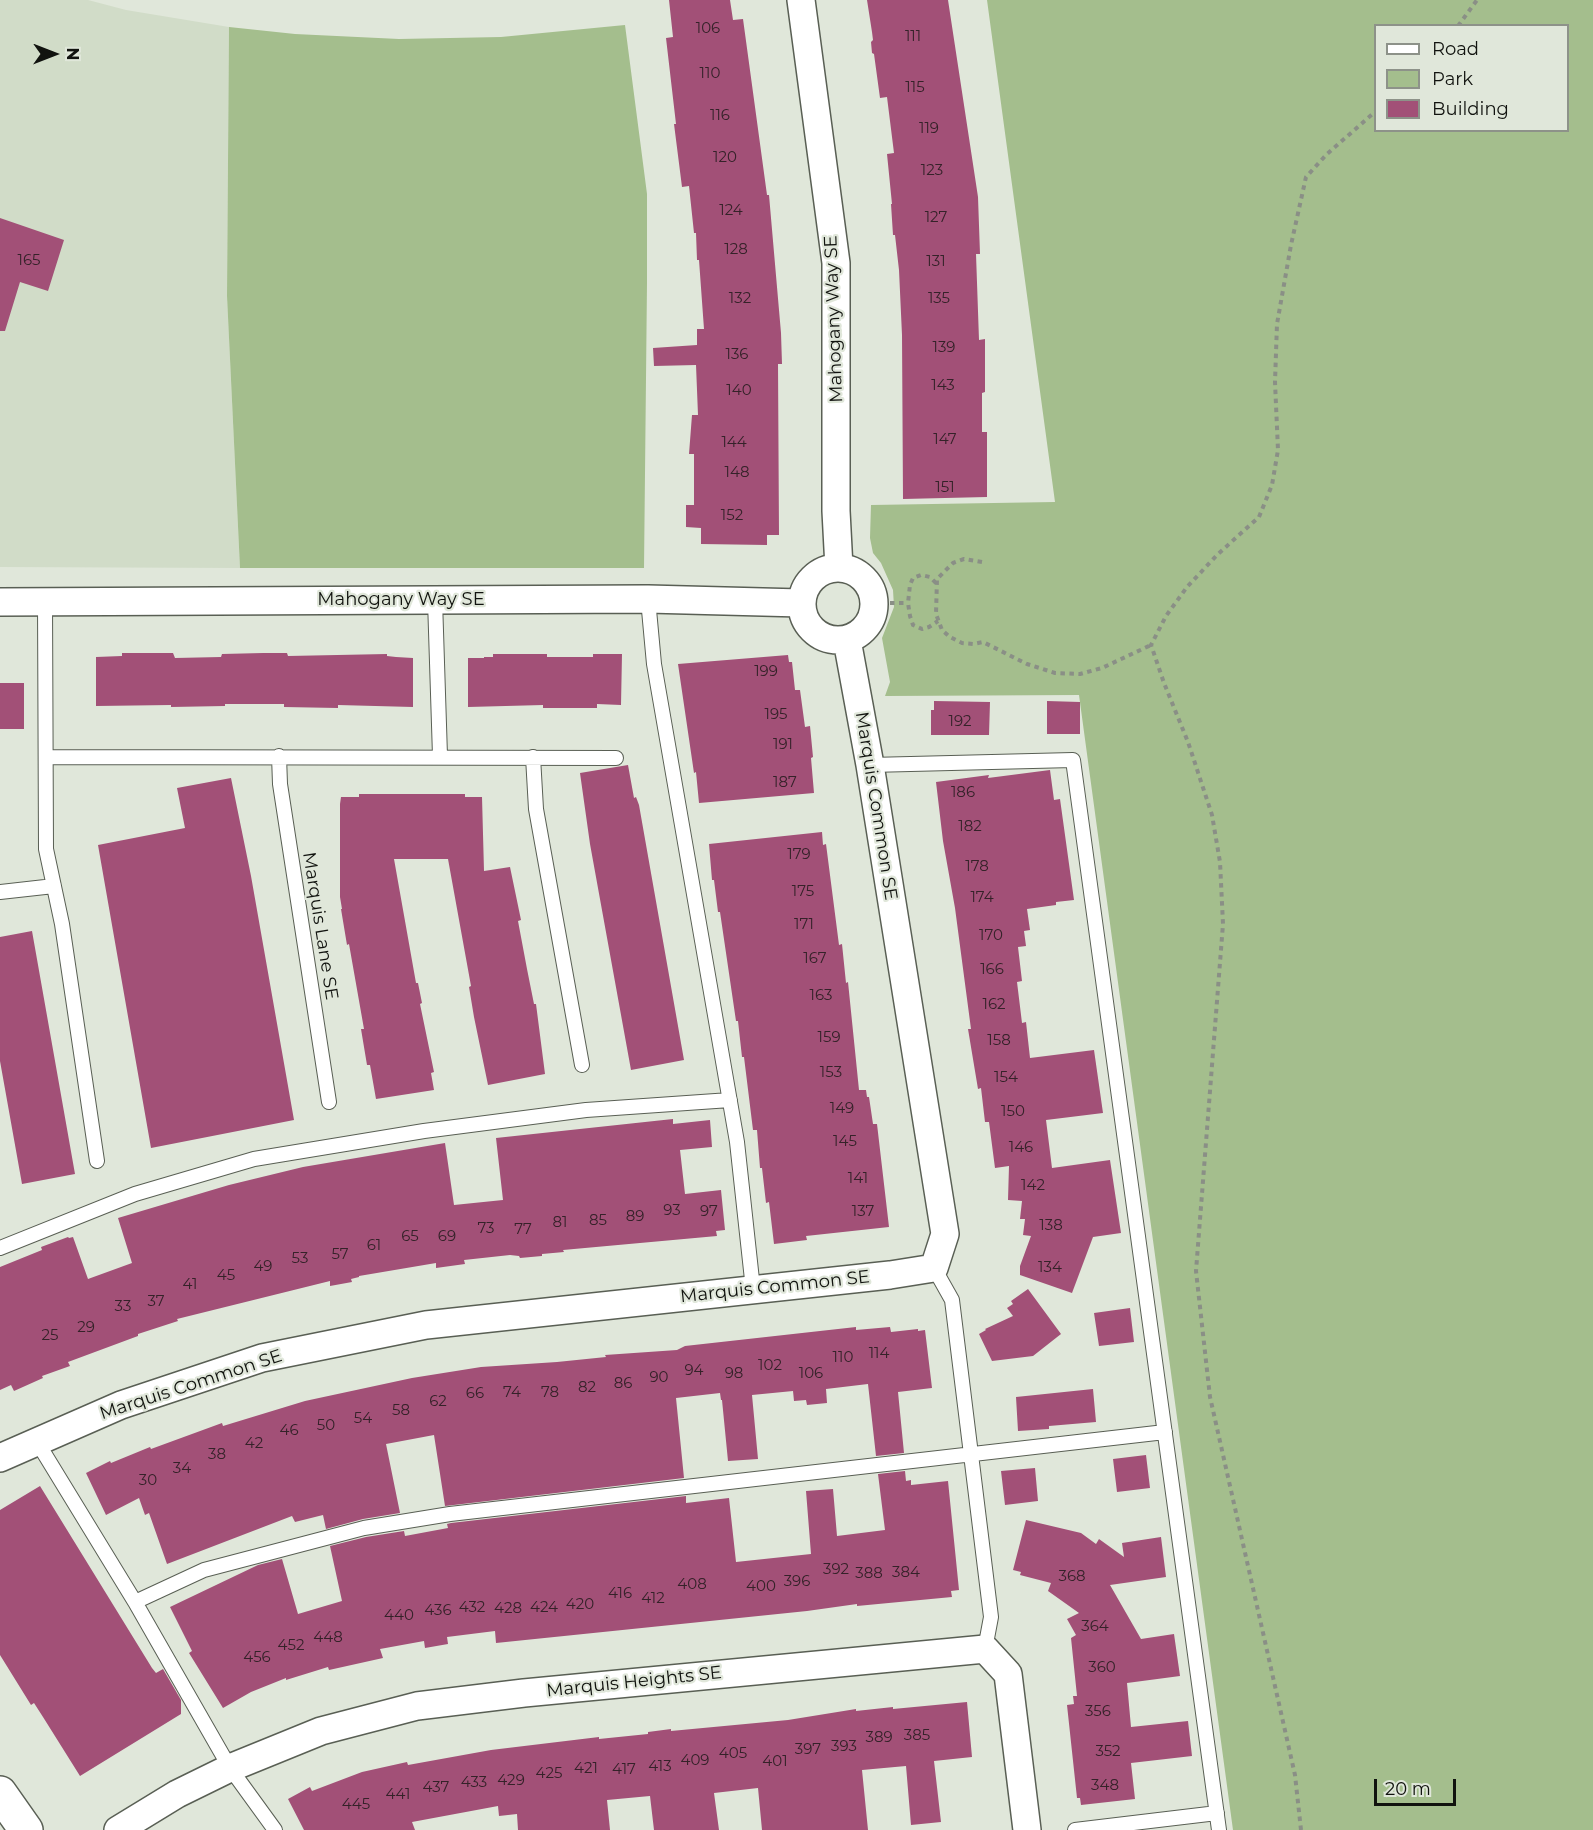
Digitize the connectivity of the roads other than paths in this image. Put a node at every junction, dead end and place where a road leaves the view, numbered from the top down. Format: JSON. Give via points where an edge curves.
{"nodes":[{"id":1,"x":801,"y":0,"type":"edge"},
{"id":2,"x":839,"y":568,"type":"junction"},
{"id":3,"x":648,"y":599,"type":"junction"},
{"id":4,"x":435,"y":600,"type":"junction"},
{"id":5,"x":0,"y":602,"type":"edge"},
{"id":6,"x":45,"y":602,"type":"junction"},
{"id":7,"x":801,"y":603,"type":"junction"},
{"id":8,"x":848,"y":640,"type":"junction"},
{"id":9,"x":279,"y":756,"type":"junction"},
{"id":10,"x":440,"y":756,"type":"junction"},
{"id":11,"x":46,"y":757,"type":"junction"},
{"id":12,"x":533,"y":757,"type":"junction"},
{"id":13,"x":616,"y":758,"type":"dead end"},
{"id":14,"x":870,"y":765,"type":"junction"},
{"id":15,"x":54,"y":886,"type":"junction"},
{"id":16,"x":0,"y":892,"type":"edge"},
{"id":17,"x":582,"y":1065,"type":"dead end"},
{"id":18,"x":730,"y":1100,"type":"junction"},
{"id":19,"x":329,"y":1102,"type":"dead end"},
{"id":20,"x":97,"y":1161,"type":"dead end"},
{"id":21,"x":0,"y":1248,"type":"edge"},
{"id":22,"x":934,"y":1268,"type":"junction"},
{"id":23,"x":753,"y":1289,"type":"junction"},
{"id":24,"x":1165,"y":1432,"type":"junction"},
{"id":25,"x":36,"y":1440,"type":"junction"},
{"id":26,"x":970,"y":1455,"type":"junction"},
{"id":27,"x":0,"y":1458,"type":"edge"},
{"id":28,"x":135,"y":1602,"type":"junction"},
{"id":29,"x":986,"y":1648,"type":"junction"},
{"id":30,"x":231,"y":1767,"type":"junction"},
{"id":31,"x":0,"y":1793,"type":"edge"},
{"id":32,"x":1216,"y":1813,"type":"junction"},
{"id":33,"x":26,"y":1830,"type":"edge"},
{"id":34,"x":118,"y":1830,"type":"edge"},
{"id":35,"x":275,"y":1830,"type":"edge"},
{"id":36,"x":1027,"y":1830,"type":"edge"},
{"id":37,"x":1075,"y":1830,"type":"edge"},
{"id":38,"x":1219,"y":1830,"type":"edge"}],
"edges":[{"from":1,"to":2,"type":"street","name":"Mahogany Way SE","via":[[836,263]]},
{"from":2,"to":7,"type":"street","via":[[817,574],[809,582]]},
{"from":2,"to":8,"type":"street","via":[[860,576],[873,594],[872,617],[858,635]]},
{"from":3,"to":4,"type":"street","name":"Mahogany Way SE"},
{"from":3,"to":7,"type":"street","name":"Mahogany Way SE"},
{"from":3,"to":18,"type":"lane","via":[[654,664]]},
{"from":4,"to":6,"type":"street","name":"Mahogany Way SE"},
{"from":4,"to":10,"type":"lane"},
{"from":5,"to":6,"type":"street","name":"Mahogany Way SE"},
{"from":6,"to":11,"type":"lane"},
{"from":7,"to":8,"type":"street","via":[[807,624],[815,633],[825,639]]},
{"from":8,"to":14,"type":"street","name":"Marquis Common SE"},
{"from":9,"to":10,"type":"lane"},
{"from":9,"to":11,"type":"lane"},
{"from":9,"to":19,"type":"lane","name":"Marquis Lane SE","via":[[280,784]]},
{"from":10,"to":12,"type":"lane"},
{"from":11,"to":15,"type":"lane","via":[[46,849]]},
{"from":12,"to":13,"type":"lane"},
{"from":12,"to":17,"type":"lane","via":[[536,809]]},
{"from":14,"to":22,"type":"street","name":"Marquis Common SE","via":[[945,1234]]},
{"from":14,"to":24,"type":"lane","via":[[1073,760]]},
{"from":15,"to":16,"type":"lane"},
{"from":15,"to":20,"type":"lane"},
{"from":18,"to":21,"type":"lane","via":[[586,1110],[254,1159],[135,1194]]},
{"from":18,"to":23,"type":"lane"},
{"from":22,"to":23,"type":"street","name":"Marquis Common SE"},
{"from":22,"to":26,"type":"lane","via":[[952,1300]]},
{"from":23,"to":25,"type":"street","name":"Marquis Common SE","via":[[426,1324],[262,1358],[121,1405]]},
{"from":24,"to":26,"type":"lane"},
{"from":24,"to":32,"type":"lane"},
{"from":25,"to":27,"type":"street","name":"Marquis Common SE"},
{"from":25,"to":28,"type":"lane"},
{"from":26,"to":28,"type":"lane","via":[[450,1514],[364,1528],[204,1570]]},
{"from":26,"to":29,"type":"lane","via":[[991,1617]]},
{"from":28,"to":30,"type":"lane"},
{"from":29,"to":30,"type":"street","name":"Marquis Heights SE","via":[[417,1706],[321,1731]]},
{"from":29,"to":36,"type":"street","via":[[1008,1674]]},
{"from":30,"to":34,"type":"street","name":"Marquis Heights SE"},
{"from":30,"to":35,"type":"lane"},
{"from":31,"to":33,"type":"street"},
{"from":32,"to":37,"type":"lane"},
{"from":32,"to":38,"type":"lane"}]}
